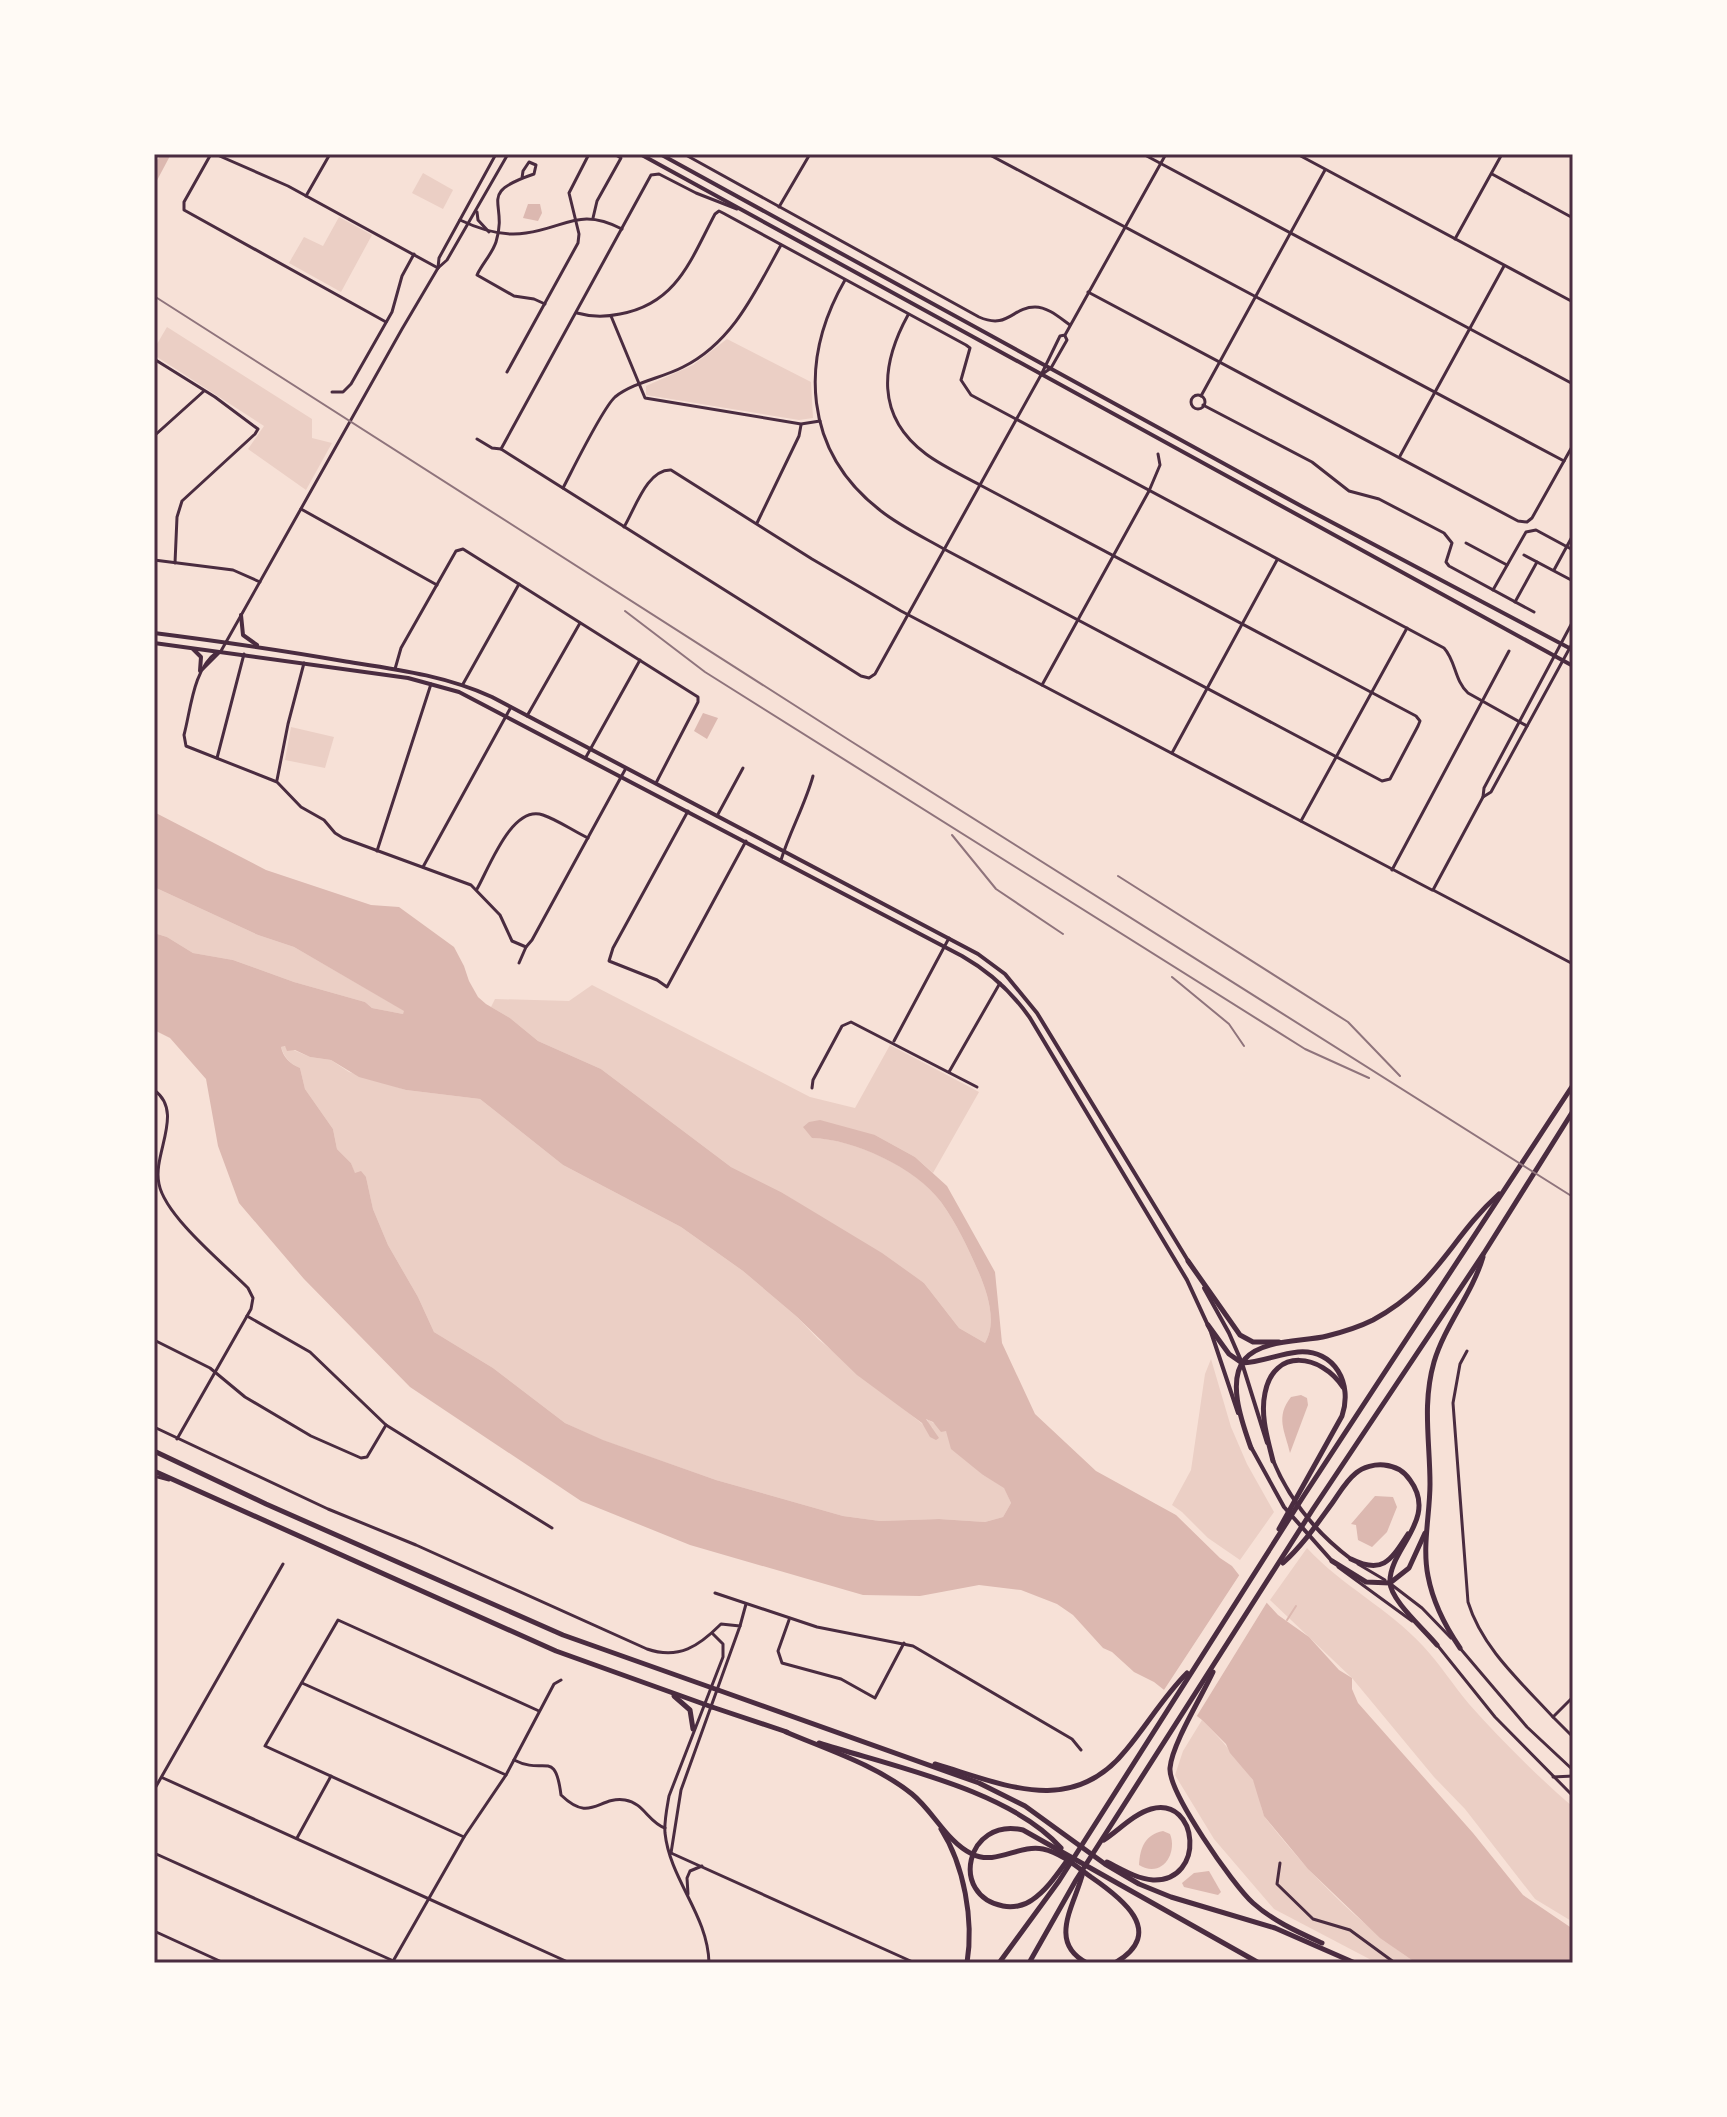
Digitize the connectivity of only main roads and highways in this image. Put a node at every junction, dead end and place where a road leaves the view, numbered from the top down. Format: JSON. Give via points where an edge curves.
{"nodes":[{"id":1,"x":640,"y":154,"type":"edge"},
{"id":2,"x":660,"y":154,"type":"edge"},
{"id":3,"x":241,"y":615,"type":"road end"},
{"id":4,"x":154,"y":633,"type":"edge"},
{"id":5,"x":154,"y":643,"type":"edge"},
{"id":6,"x":187,"y":646,"type":"junction"},
{"id":7,"x":263,"y":648,"type":"junction"},
{"id":8,"x":1572,"y":649,"type":"edge"},
{"id":9,"x":1573,"y":666,"type":"edge"},
{"id":10,"x":200,"y":671,"type":"road end"},
{"id":11,"x":1573,"y":1085,"type":"edge"},
{"id":12,"x":1573,"y":1111,"type":"edge"},
{"id":13,"x":1505,"y":1188,"type":"junction"},
{"id":14,"x":1484,"y":1253,"type":"junction"},
{"id":15,"x":1188,"y":1261,"type":"junction"},
{"id":16,"x":1208,"y":1325,"type":"junction"},
{"id":17,"x":1304,"y":1341,"type":"junction"},
{"id":18,"x":1242,"y":1363,"type":"junction"},
{"id":19,"x":1346,"y":1399,"type":"junction"},
{"id":20,"x":1251,"y":1448,"type":"junction"},
{"id":21,"x":154,"y":1451,"type":"edge"},
{"id":22,"x":1273,"y":1461,"type":"junction"},
{"id":23,"x":154,"y":1473,"type":"edge"},
{"id":24,"x":1301,"y":1494,"type":"junction"},
{"id":25,"x":1429,"y":1510,"type":"junction"},
{"id":26,"x":1416,"y":1520,"type":"junction"},
{"id":27,"x":1351,"y":1559,"type":"joint"},
{"id":28,"x":1332,"y":1561,"type":"joint"},
{"id":29,"x":1276,"y":1569,"type":"junction"},
{"id":30,"x":1390,"y":1583,"type":"junction"},
{"id":31,"x":1437,"y":1645,"type":"road end"},
{"id":32,"x":1460,"y":1648,"type":"road end"},
{"id":33,"x":1224,"y":1650,"type":"junction"},
{"id":34,"x":1193,"y":1667,"type":"junction"},
{"id":35,"x":670,"y":1693,"type":"junction"},
{"id":36,"x":693,"y":1729,"type":"road end"},
{"id":37,"x":786,"y":1732,"type":"junction"},
{"id":38,"x":879,"y":1747,"type":"junction"},
{"id":39,"x":921,"y":1802,"type":"junction"},
{"id":40,"x":1065,"y":1835,"type":"junction"},
{"id":41,"x":1103,"y":1841,"type":"junction"},
{"id":42,"x":1064,"y":1852,"type":"junction"},
{"id":43,"x":1063,"y":1870,"type":"junction"},
{"id":44,"x":1079,"y":1882,"type":"junction"},
{"id":45,"x":967,"y":1963,"type":"edge"},
{"id":46,"x":999,"y":1963,"type":"edge"},
{"id":47,"x":1029,"y":1963,"type":"edge"},
{"id":48,"x":1087,"y":1963,"type":"edge"},
{"id":49,"x":1115,"y":1963,"type":"edge"},
{"id":50,"x":1259,"y":1963,"type":"edge"},
{"id":51,"x":1357,"y":1963,"type":"edge"}],
"edges":[{"from":1,"to":9,"type":"main road"},
{"from":2,"to":8,"type":"main road"},
{"from":3,"to":7,"type":"main road","via":[[245,638]]},
{"from":4,"to":7,"type":"main road"},
{"from":5,"to":6,"type":"main road"},
{"from":6,"to":10,"type":"main road","via":[[200,655]]},
{"from":6,"to":16,"type":"main road","via":[[459,692],[973,962],[1030,1018],[1180,1267]]},
{"from":7,"to":15,"type":"main road","via":[[463,684],[994,965],[1027,999]]},
{"from":11,"to":13,"type":"highway"},
{"from":12,"to":14,"type":"highway"},
{"from":13,"to":17,"type":"highway","via":[[1403,1301],[1359,1326]]},
{"from":13,"to":24,"type":"highway"},
{"from":14,"to":25,"type":"highway","via":[[1441,1344],[1430,1381]]},
{"from":14,"to":29,"type":"highway"},
{"from":15,"to":17,"type":"highway","via":[[1243,1338],[1262,1343]]},
{"from":15,"to":18,"type":"main road"},
{"from":16,"to":18,"type":"highway","via":[[1224,1349]]},
{"from":16,"to":20,"type":"main road"},
{"from":17,"to":18,"type":"highway","via":[[1259,1350]]},
{"from":18,"to":19,"type":"highway","via":[[1297,1352],[1315,1354],[1340,1372]]},
{"from":18,"to":20,"type":"highway","via":[[1238,1390]]},
{"from":18,"to":22,"type":"main road"},
{"from":19,"to":22,"type":"highway","via":[[1338,1380],[1320,1364],[1300,1360],[1280,1368],[1263,1401]]},
{"from":19,"to":24,"type":"highway"},
{"from":20,"to":28,"type":"main road","via":[[1281,1502]]},
{"from":21,"to":38,"type":"highway","via":[[563,1635]]},
{"from":22,"to":27,"type":"main road","via":[[1302,1513]]},
{"from":23,"to":35,"type":"highway","via":[[540,1644]]},
{"from":24,"to":34,"type":"highway"},
{"from":25,"to":30,"type":"highway","via":[[1416,1558]]},
{"from":25,"to":32,"type":"highway","via":[[1428,1579],[1440,1616]]},
{"from":26,"to":27,"type":"highway","via":[[1385,1564],[1372,1567]]},
{"from":26,"to":29,"type":"highway","via":[[1413,1484],[1401,1471],[1380,1465],[1365,1468]]},
{"from":26,"to":30,"type":"highway"},
{"from":28,"to":30,"type":"highway","via":[[1366,1582]]},
{"from":29,"to":33,"type":"highway"},
{"from":30,"to":31,"type":"highway","via":[[1398,1601]]},
{"from":33,"to":41,"type":"highway"},
{"from":33,"to":51,"type":"highway","via":[[1171,1762],[1172,1783],[1239,1889],[1278,1921]]},
{"from":34,"to":38,"type":"highway","via":[[1124,1753],[1081,1784],[1052,1791],[1013,1787]]},
{"from":34,"to":43,"type":"highway"},
{"from":35,"to":36,"type":"highway","via":[[690,1710]]},
{"from":35,"to":37,"type":"highway"},
{"from":37,"to":39,"type":"highway","via":[[883,1774]]},
{"from":37,"to":42,"type":"highway","via":[[979,1796],[1035,1827]]},
{"from":38,"to":40,"type":"highway","via":[[998,1791]]},
{"from":39,"to":45,"type":"highway","via":[[944,1833],[960,1874],[969,1930]]},
{"from":39,"to":49,"type":"highway","via":[[956,1843],[973,1854],[991,1858],[1046,1850],[1118,1896],[1134,1914],[1137,1932],[1130,1951]]},
{"from":40,"to":41,"type":"highway","via":[[1121,1870],[1149,1880],[1172,1876],[1191,1847],[1183,1820],[1155,1808]]},
{"from":40,"to":51,"type":"highway","via":[[1145,1887],[1275,1928]]},
{"from":41,"to":44,"type":"highway"},
{"from":42,"to":43,"type":"highway","via":[[1015,1828],[997,1831],[982,1838],[970,1869],[983,1896],[1009,1907],[1031,1901]]},
{"from":42,"to":50,"type":"highway"},
{"from":43,"to":46,"type":"highway"},
{"from":44,"to":47,"type":"highway"},
{"from":44,"to":48,"type":"highway","via":[[1066,1936],[1073,1952]]}]}
